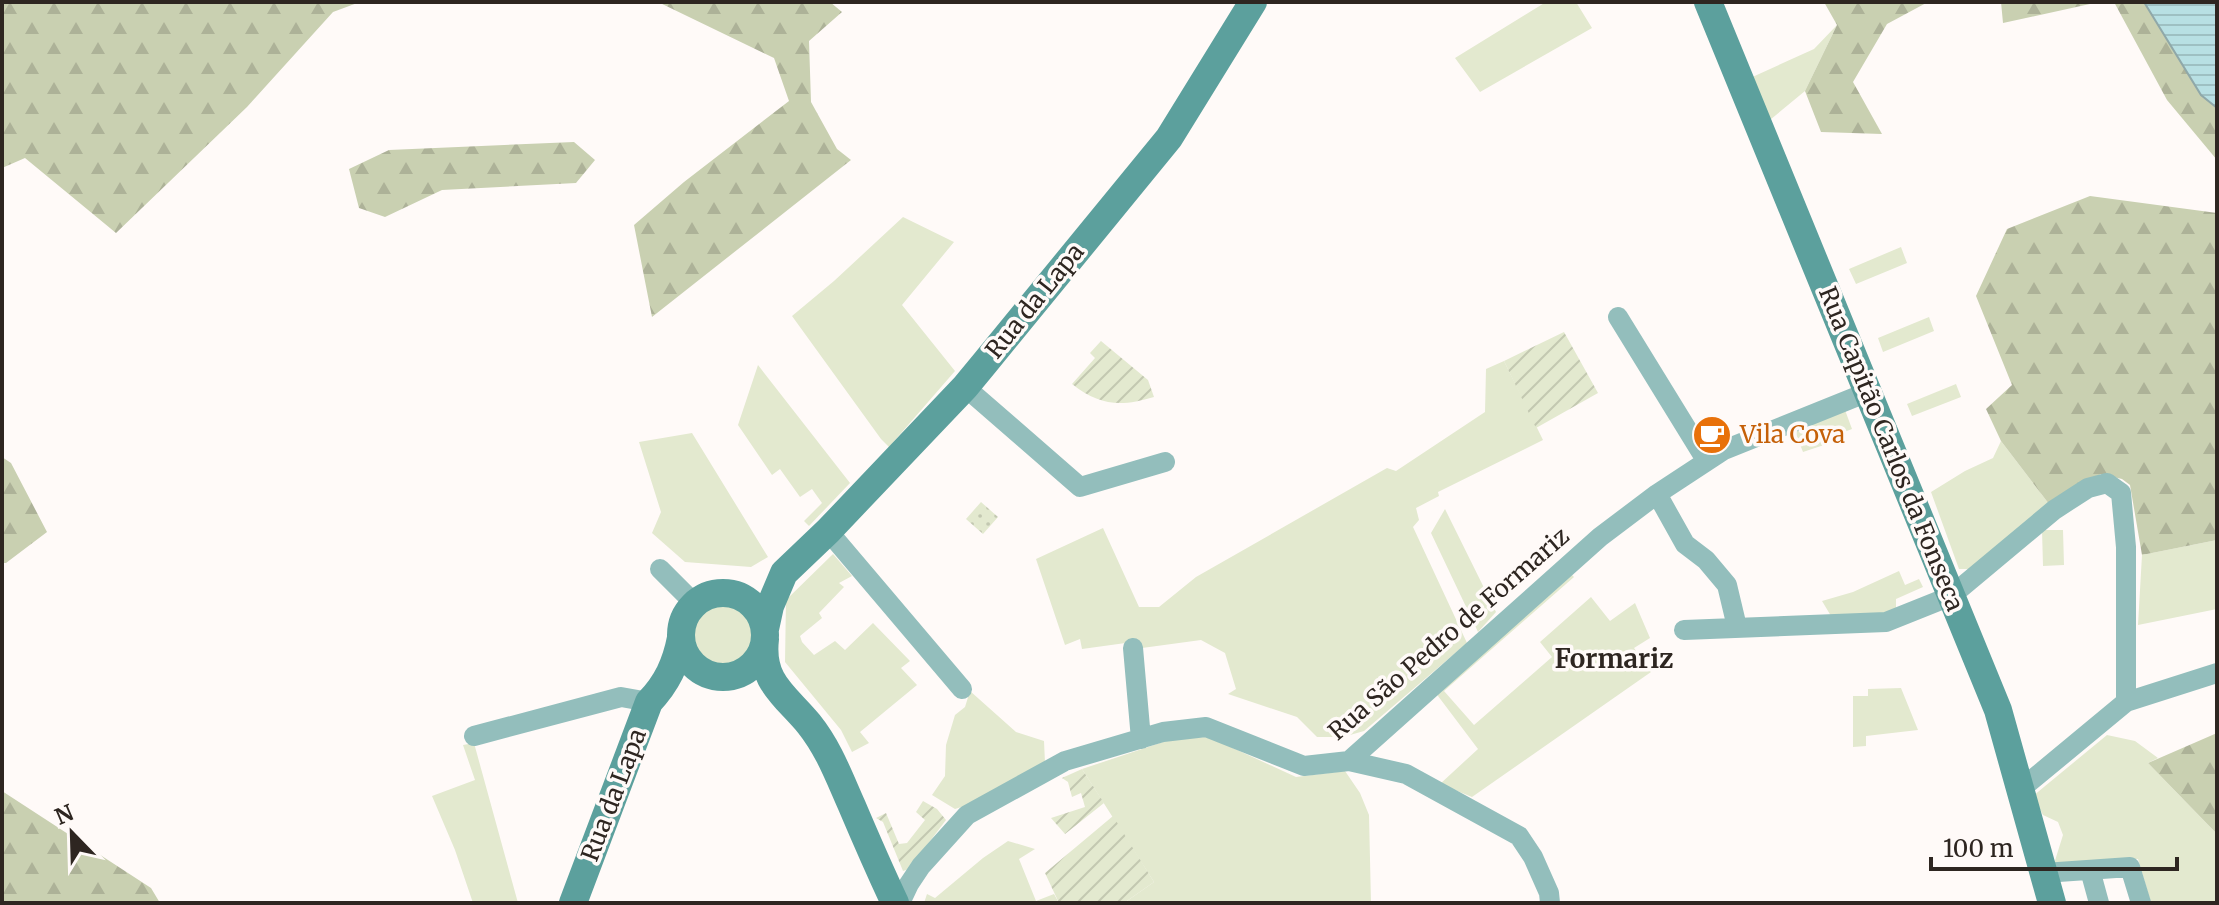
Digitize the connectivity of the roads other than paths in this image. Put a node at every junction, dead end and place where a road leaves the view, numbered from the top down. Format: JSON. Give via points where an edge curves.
{"nodes":[{"id":1,"x":1253,"y":2,"type":"edge"},
{"id":2,"x":1708,"y":2,"type":"edge"},
{"id":3,"x":1618,"y":317,"type":"dead end"},
{"id":4,"x":965,"y":387,"type":"junction"},
{"id":5,"x":1868,"y":392,"type":"junction"},
{"id":6,"x":1706,"y":460,"type":"junction"},
{"id":7,"x":1165,"y":462,"type":"dead end"},
{"id":8,"x":1657,"y":494,"type":"junction"},
{"id":9,"x":828,"y":531,"type":"junction"},
{"id":10,"x":660,"y":569,"type":"dead end"},
{"id":11,"x":784,"y":573,"type":"junction"},
{"id":12,"x":729,"y":594,"type":"junction"},
{"id":13,"x":1951,"y":596,"type":"junction"},
{"id":14,"x":695,"y":604,"type":"junction"},
{"id":15,"x":1737,"y":627,"type":"junction"},
{"id":16,"x":1684,"y":630,"type":"dead end"},
{"id":17,"x":765,"y":634,"type":"junction"},
{"id":18,"x":681,"y":638,"type":"junction"},
{"id":19,"x":1133,"y":648,"type":"dead end"},
{"id":20,"x":2217,"y":673,"type":"edge"},
{"id":21,"x":719,"y":677,"type":"junction"},
{"id":22,"x":962,"y":689,"type":"dead end"},
{"id":23,"x":780,"y":694,"type":"junction"},
{"id":24,"x":655,"y":696,"type":"junction"},
{"id":25,"x":2126,"y":702,"type":"junction"},
{"id":26,"x":474,"y":736,"type":"dead end"},
{"id":27,"x":1378,"y":736,"type":"junction"},
{"id":28,"x":1141,"y":739,"type":"junction"},
{"id":29,"x":1349,"y":761,"type":"junction"},
{"id":30,"x":1382,"y":768,"type":"junction"},
{"id":31,"x":2021,"y":789,"type":"junction"},
{"id":32,"x":2090,"y":870,"type":"junction"},
{"id":33,"x":2044,"y":873,"type":"junction"},
{"id":34,"x":573,"y":903,"type":"edge"},
{"id":35,"x":897,"y":903,"type":"edge"},
{"id":36,"x":1550,"y":903,"type":"edge"},
{"id":37,"x":2052,"y":903,"type":"edge"},
{"id":38,"x":2099,"y":903,"type":"edge"},
{"id":39,"x":2141,"y":903,"type":"edge"}],
"edges":[{"from":1,"to":4,"type":"main road","name":"Rua da Lapa","via":[[1169,138]]},
{"from":2,"to":5,"type":"main road","name":"Rua Capitão Carlos da Fonseca"},
{"from":3,"to":6,"type":"street"},
{"from":4,"to":7,"type":"street","via":[[1080,487]]},
{"from":4,"to":9,"type":"main road","name":"Rua da Lapa"},
{"from":5,"to":6,"type":"street","name":"Rua São Pedro de Formariz"},
{"from":5,"to":13,"type":"main road","name":"Rua Capitão Carlos da Fonseca"},
{"from":6,"to":8,"type":"street","name":"Rua São Pedro de Formariz"},
{"from":8,"to":15,"type":"street","via":[[1685,544],[1727,585]]},
{"from":8,"to":27,"type":"street","name":"Rua São Pedro de Formariz","via":[[1600,537]]},
{"from":9,"to":11,"type":"main road","name":"Rua da Lapa"},
{"from":9,"to":22,"type":"street"},
{"from":10,"to":14,"type":"street"},
{"from":11,"to":12,"type":"main road","name":"Rua da Lapa"},
{"from":11,"to":17,"type":"main road","name":"Rua da Lapa"},
{"from":12,"to":14,"type":"main road"},
{"from":12,"to":17,"type":"main road","via":[[758,611]]},
{"from":13,"to":15,"type":"street","via":[[1886,622]]},
{"from":13,"to":25,"type":"street","via":[[2054,510],[2088,488],[2107,483],[2121,493],[2126,547]]},
{"from":13,"to":31,"type":"main road","name":"Rua Capitão Carlos da Fonseca","via":[[1998,710]]},
{"from":14,"to":18,"type":"main road"},
{"from":15,"to":16,"type":"street"},
{"from":17,"to":21,"type":"main road","via":[[762,651],[748,669]]},
{"from":17,"to":23,"type":"main road","via":[[763,656]]},
{"from":18,"to":21,"type":"main road","via":[[690,661]]},
{"from":18,"to":24,"type":"main road","name":"Rua da Lapa","via":[[677,659]]},
{"from":19,"to":28,"type":"street"},
{"from":20,"to":25,"type":"street"},
{"from":21,"to":23,"type":"main road","via":[[758,681]]},
{"from":21,"to":24,"type":"main road","via":[[672,684]]},
{"from":23,"to":35,"type":"main road","via":[[828,750]]},
{"from":24,"to":26,"type":"street","via":[[621,697]]},
{"from":24,"to":34,"type":"main road","name":"Rua da Lapa"},
{"from":25,"to":31,"type":"street"},
{"from":27,"to":29,"type":"street","name":"Rua São Pedro de Formariz"},
{"from":27,"to":30,"type":"street","via":[[1376,761]]},
{"from":28,"to":29,"type":"street","name":"Rua São Pedro de Formariz","via":[[1206,727],[1304,766]]},
{"from":28,"to":35,"type":"street","name":"Rua São Pedro de Formariz","via":[[1065,761],[967,815],[921,866]]},
{"from":29,"to":30,"type":"street"},
{"from":30,"to":36,"type":"street","via":[[1406,774],[1519,836]]},
{"from":31,"to":33,"type":"main road","name":"Rua Capitão Carlos da Fonseca"},
{"from":32,"to":33,"type":"street"},
{"from":32,"to":38,"type":"street"},
{"from":32,"to":39,"type":"street","via":[[2130,867]]},
{"from":33,"to":37,"type":"main road","name":"Rua Capitão Carlos da Fonseca"}]}
